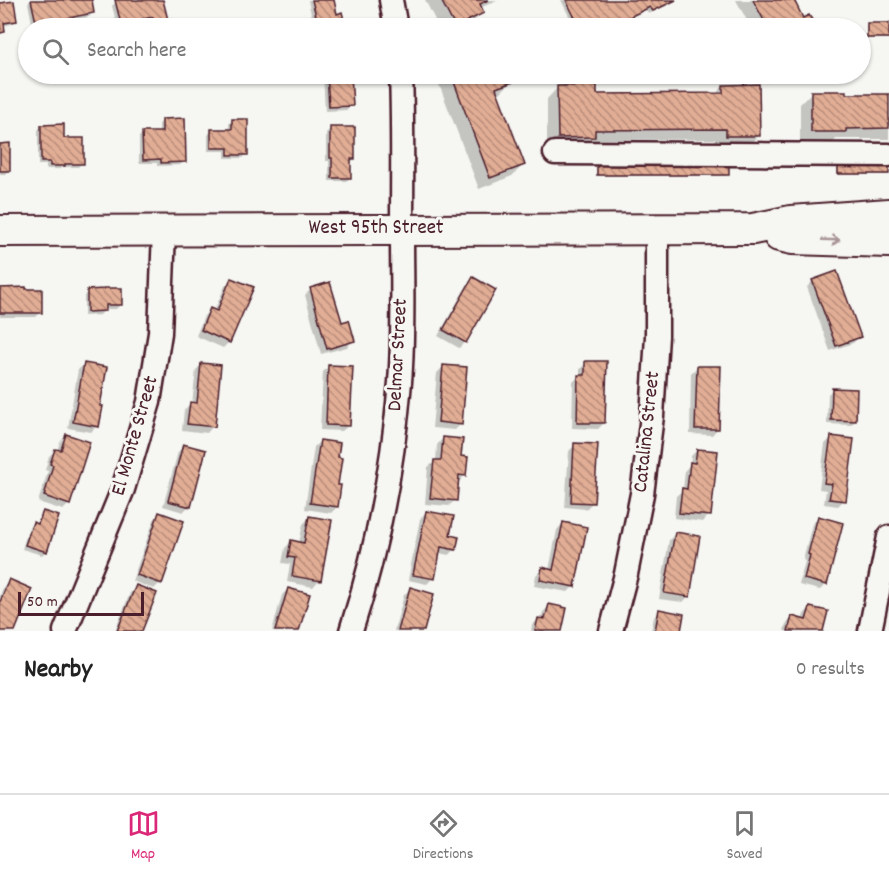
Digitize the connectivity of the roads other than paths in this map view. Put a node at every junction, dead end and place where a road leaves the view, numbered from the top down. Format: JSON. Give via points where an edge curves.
{"nodes":[{"id":1,"x":391,"y":0,"type":"edge"},
{"id":2,"x":394,"y":18,"type":"edge"},
{"id":3,"x":400,"y":84,"type":"edge"},
{"id":4,"x":555,"y":153,"type":"dead end"},
{"id":5,"x":889,"y":155,"type":"edge"},
{"id":6,"x":889,"y":214,"type":"edge"},
{"id":7,"x":402,"y":229,"type":"junction"},
{"id":8,"x":657,"y":229,"type":"junction"},
{"id":9,"x":753,"y":229,"type":"junction"},
{"id":10,"x":0,"y":231,"type":"edge"},
{"id":11,"x":164,"y":231,"type":"junction"},
{"id":12,"x":889,"y":242,"type":"edge"},
{"id":13,"x":889,"y":537,"type":"edge"},
{"id":14,"x":65,"y":631,"type":"edge"},
{"id":15,"x":351,"y":631,"type":"edge"},
{"id":16,"x":611,"y":631,"type":"edge"},
{"id":17,"x":870,"y":631,"type":"edge"}],
"edges":[{"from":1,"to":2,"type":"street"},
{"from":3,"to":7,"type":"street","name":"Delmar Street"},
{"from":4,"to":5,"type":"street"},
{"from":6,"to":9,"type":"main road","name":"West 95th Street","via":[[791,221]]},
{"from":7,"to":8,"type":"main road","name":"West 95th Street"},
{"from":7,"to":11,"type":"main road","name":"West 95th Street"},
{"from":7,"to":15,"type":"street","name":"Delmar Street","via":[[403,327],[394,442],[379,531]]},
{"from":8,"to":9,"type":"main road","name":"West 95th Street"},
{"from":8,"to":16,"type":"street","name":"Catalina Street","via":[[652,417],[642,494]]},
{"from":9,"to":12,"type":"main road","name":"West 95th Street","one_way":true,"via":[[792,239]]},
{"from":10,"to":11,"type":"main road","name":"West 95th Street"},
{"from":11,"to":14,"type":"street","name":"El Monte Street","via":[[160,333],[149,402],[123,489]]},
{"from":13,"to":17,"type":"street"}]}
